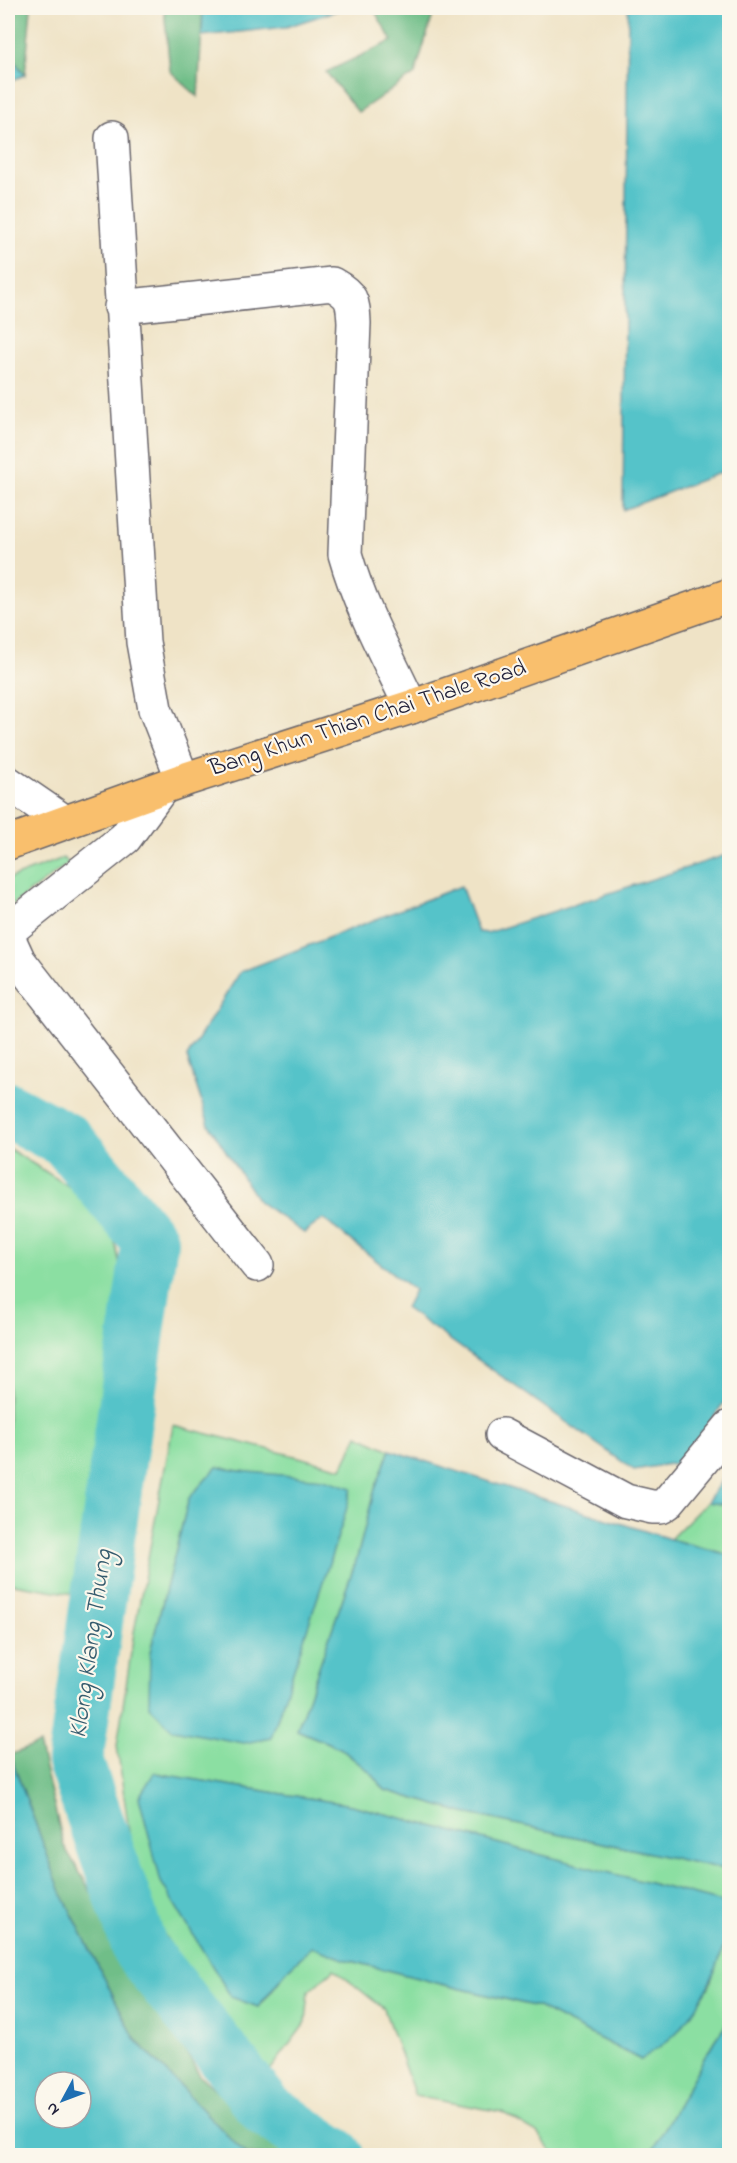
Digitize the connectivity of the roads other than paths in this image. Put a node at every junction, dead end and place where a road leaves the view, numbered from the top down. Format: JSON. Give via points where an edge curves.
{"nodes":[{"id":1,"x":112,"y":138,"type":"dead end"},
{"id":2,"x":121,"y":307,"type":"junction"},
{"id":3,"x":729,"y":595,"type":"edge"},
{"id":4,"x":411,"y":706,"type":"junction"},
{"id":5,"x":8,"y":783,"type":"edge"},
{"id":6,"x":172,"y":784,"type":"junction"},
{"id":7,"x":64,"y":822,"type":"junction"},
{"id":8,"x":8,"y":843,"type":"edge"},
{"id":9,"x":8,"y":931,"type":"edge"},
{"id":10,"x":8,"y":938,"type":"edge"},
{"id":11,"x":257,"y":1264,"type":"dead end"},
{"id":12,"x":729,"y":1427,"type":"edge"},
{"id":13,"x":502,"y":1435,"type":"dead end"}],
"edges":[{"from":1,"to":2,"type":"street"},
{"from":2,"to":4,"type":"street","via":[[332,284],[347,292],[354,305],[354,323],[345,554],[367,614]]},
{"from":2,"to":6,"type":"street","via":[[143,642]]},
{"from":3,"to":4,"type":"main road","name":"Bang Khun Thian Chai Thale Road"},
{"from":4,"to":6,"type":"main road","name":"Bang Khun Thian Chai Thale Road"},
{"from":5,"to":7,"type":"street"},
{"from":6,"to":7,"type":"main road","name":"Bang Khun Thian Chai Thale Road"},
{"from":6,"to":9,"type":"street","via":[[126,838]]},
{"from":7,"to":8,"type":"main road","name":"Bang Khun Thian Chai Thale Road"},
{"from":10,"to":11,"type":"street","via":[[19,961]]},
{"from":12,"to":13,"type":"street","via":[[661,1507],[626,1501]]}]}
